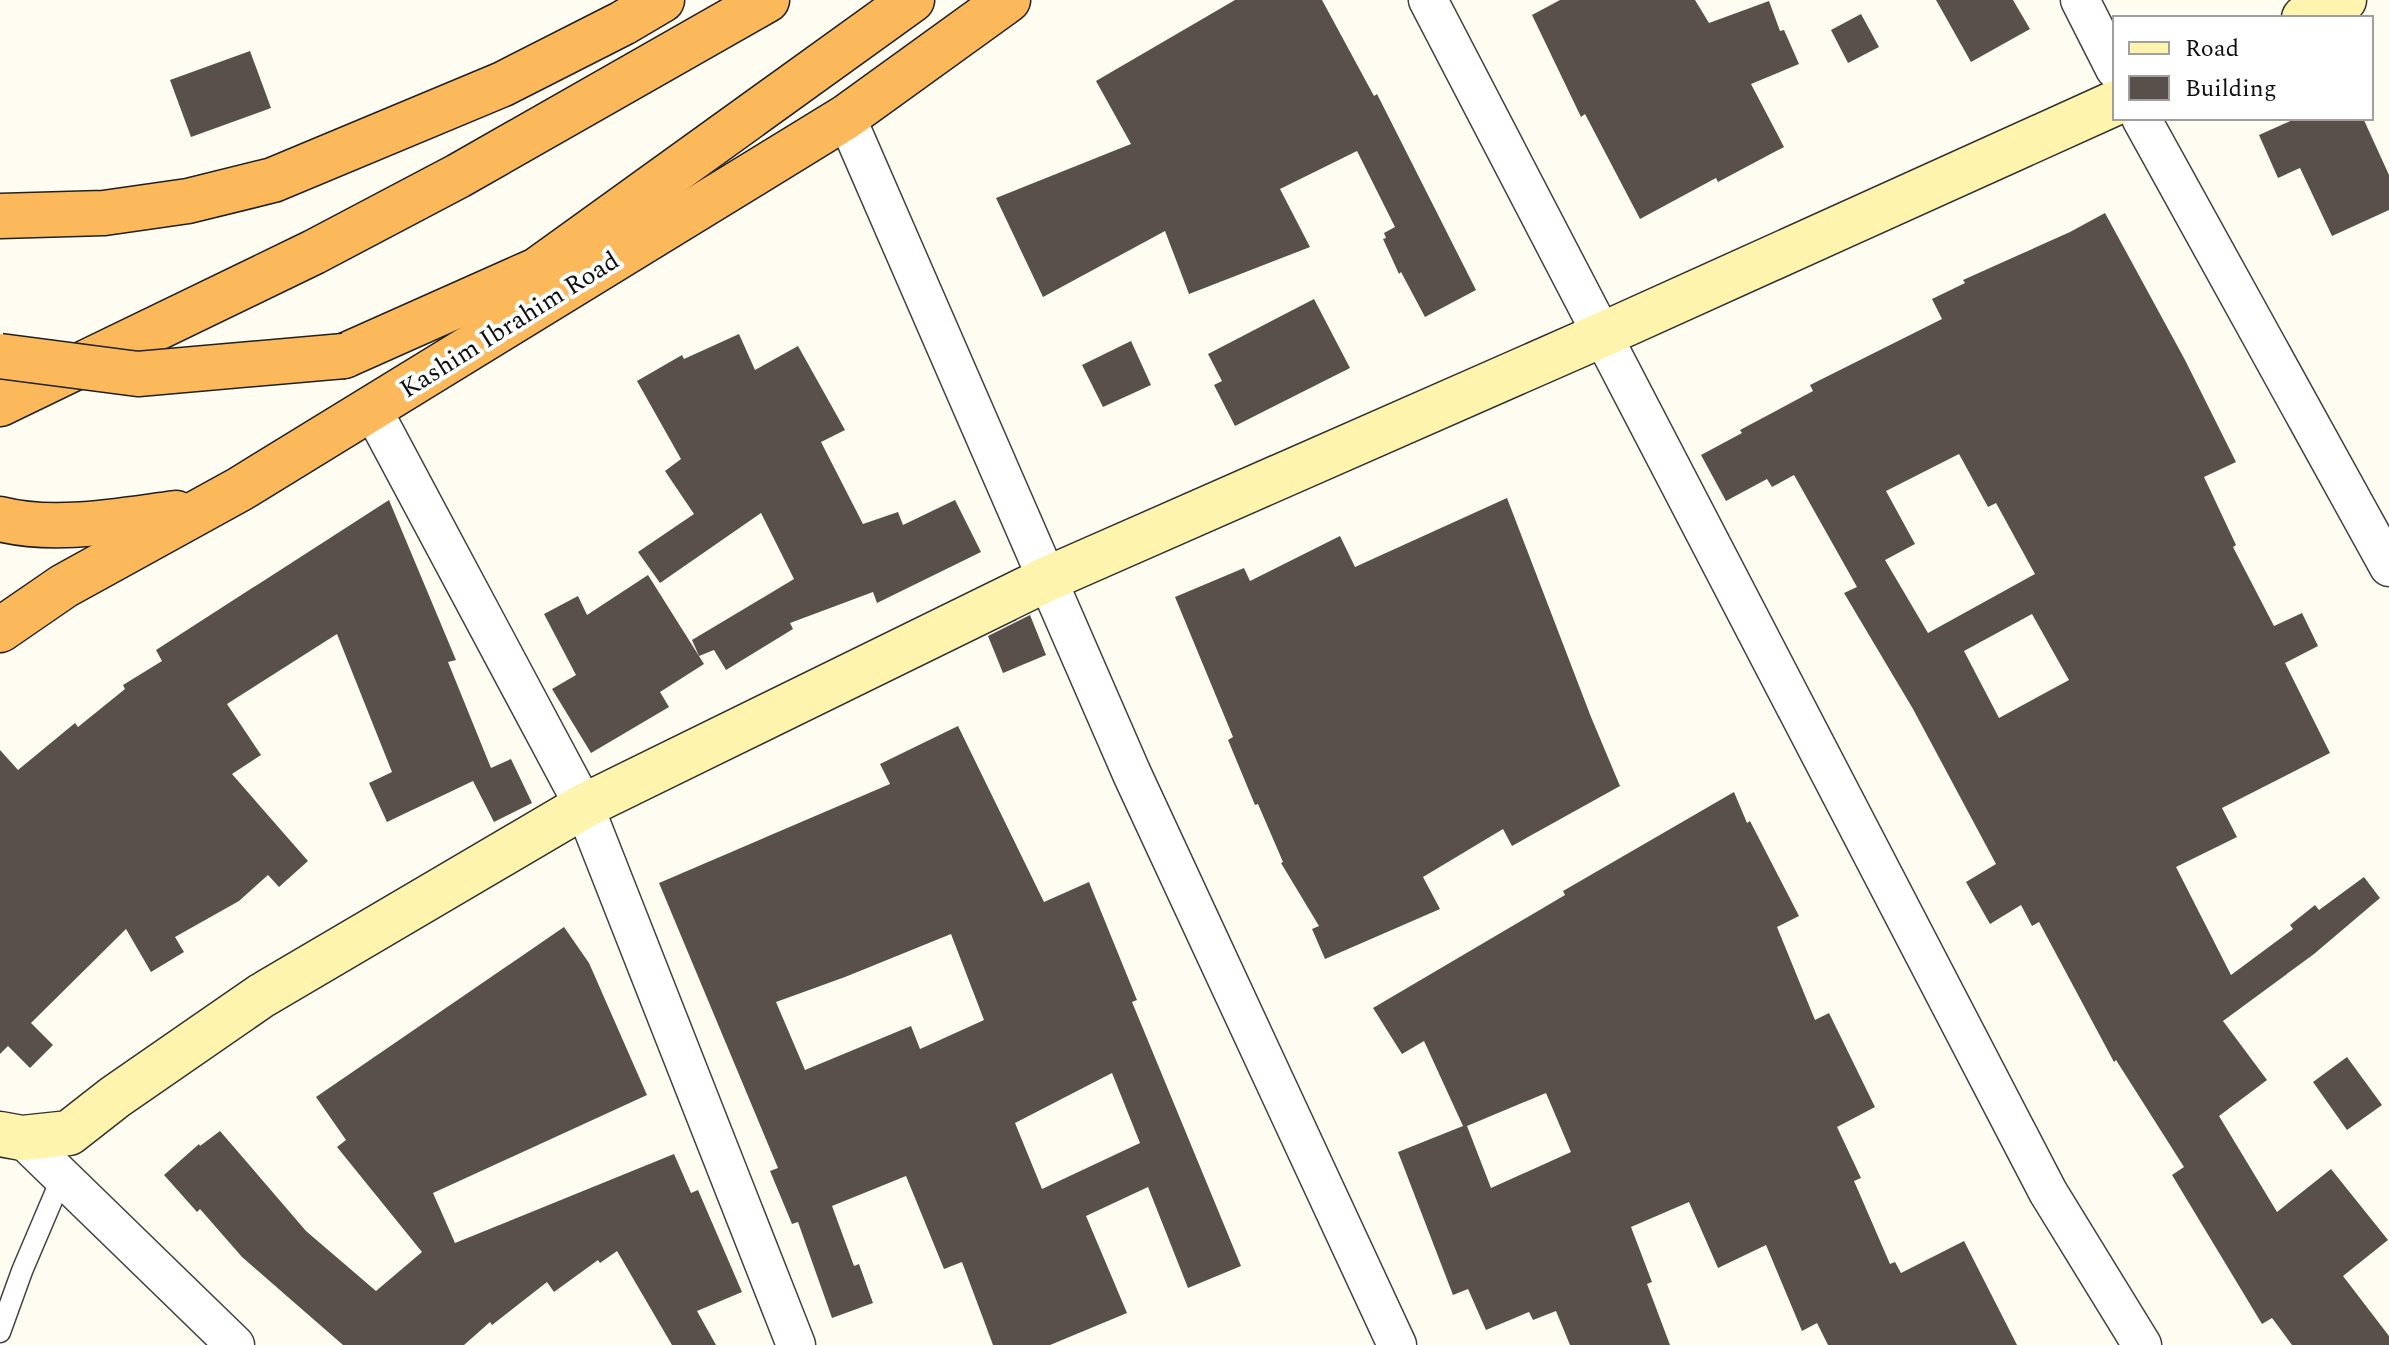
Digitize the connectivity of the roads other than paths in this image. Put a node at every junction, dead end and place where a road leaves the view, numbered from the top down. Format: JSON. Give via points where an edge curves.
{"nodes":[{"id":1,"x":662,"y":0,"type":"edge"},
{"id":2,"x":767,"y":0,"type":"edge"},
{"id":3,"x":912,"y":0,"type":"edge"},
{"id":4,"x":1008,"y":0,"type":"edge"},
{"id":5,"x":1428,"y":0,"type":"edge"},
{"id":6,"x":2080,"y":0,"type":"edge"},
{"id":7,"x":2344,"y":0,"type":"edge"},
{"id":8,"x":2308,"y":16,"type":"edge"},
{"id":9,"x":2113,"y":65,"type":"edge"},
{"id":10,"x":2113,"y":104,"type":"edge"},
{"id":11,"x":846,"y":117,"type":"junction"},
{"id":12,"x":2142,"y":120,"type":"edge"},
{"id":13,"x":0,"y":216,"type":"edge"},
{"id":14,"x":1604,"y":334,"type":"junction"},
{"id":15,"x":0,"y":356,"type":"edge"},
{"id":16,"x":2,"y":402,"type":"edge"},
{"id":17,"x":372,"y":409,"type":"junction"},
{"id":18,"x":202,"y":510,"type":"junction"},
{"id":19,"x":0,"y":519,"type":"edge"},
{"id":20,"x":2389,"y":567,"type":"edge"},
{"id":21,"x":1047,"y":579,"type":"junction"},
{"id":22,"x":0,"y":630,"type":"edge"},
{"id":23,"x":584,"y":806,"type":"junction"},
{"id":24,"x":11,"y":1136,"type":"edge"},
{"id":25,"x":62,"y":1177,"type":"junction"},
{"id":26,"x":0,"y":1332,"type":"edge"},
{"id":27,"x":235,"y":1345,"type":"edge"},
{"id":28,"x":796,"y":1345,"type":"edge"},
{"id":29,"x":1397,"y":1345,"type":"edge"},
{"id":30,"x":2142,"y":1345,"type":"edge"}],
"edges":[{"from":1,"to":13,"type":"highway","via":[[503,84],[273,180],[118,211]]},
{"from":2,"to":16,"type":"highway","via":[[327,245]]},
{"from":3,"to":15,"type":"highway","bridge":true,"via":[[537,270],[344,356],[138,374]]},
{"from":4,"to":11,"type":"highway","name":"Kashim Ibrahim Road"},
{"from":5,"to":14,"type":"street"},
{"from":6,"to":9,"type":"street"},
{"from":7,"to":8,"type":"main road"},
{"from":10,"to":14,"type":"main road"},
{"from":11,"to":17,"type":"highway","name":"Kashim Ibrahim Road"},
{"from":11,"to":21,"type":"street"},
{"from":12,"to":20,"type":"street"},
{"from":14,"to":21,"type":"main road"},
{"from":14,"to":30,"type":"street","via":[[2048,1192]]},
{"from":17,"to":18,"type":"highway","name":"Kashim Ibrahim Road"},
{"from":17,"to":23,"type":"street"},
{"from":18,"to":19,"type":"highway","via":[[87,525]]},
{"from":18,"to":22,"type":"highway","name":"Kashim Ibrahim Road","via":[[64,586]]},
{"from":21,"to":23,"type":"main road"},
{"from":21,"to":29,"type":"street"},
{"from":23,"to":24,"type":"main road","via":[[261,996],[69,1133]]},
{"from":23,"to":28,"type":"street"},
{"from":24,"to":25,"type":"street"},
{"from":25,"to":26,"type":"lane"},
{"from":25,"to":27,"type":"street"}]}
